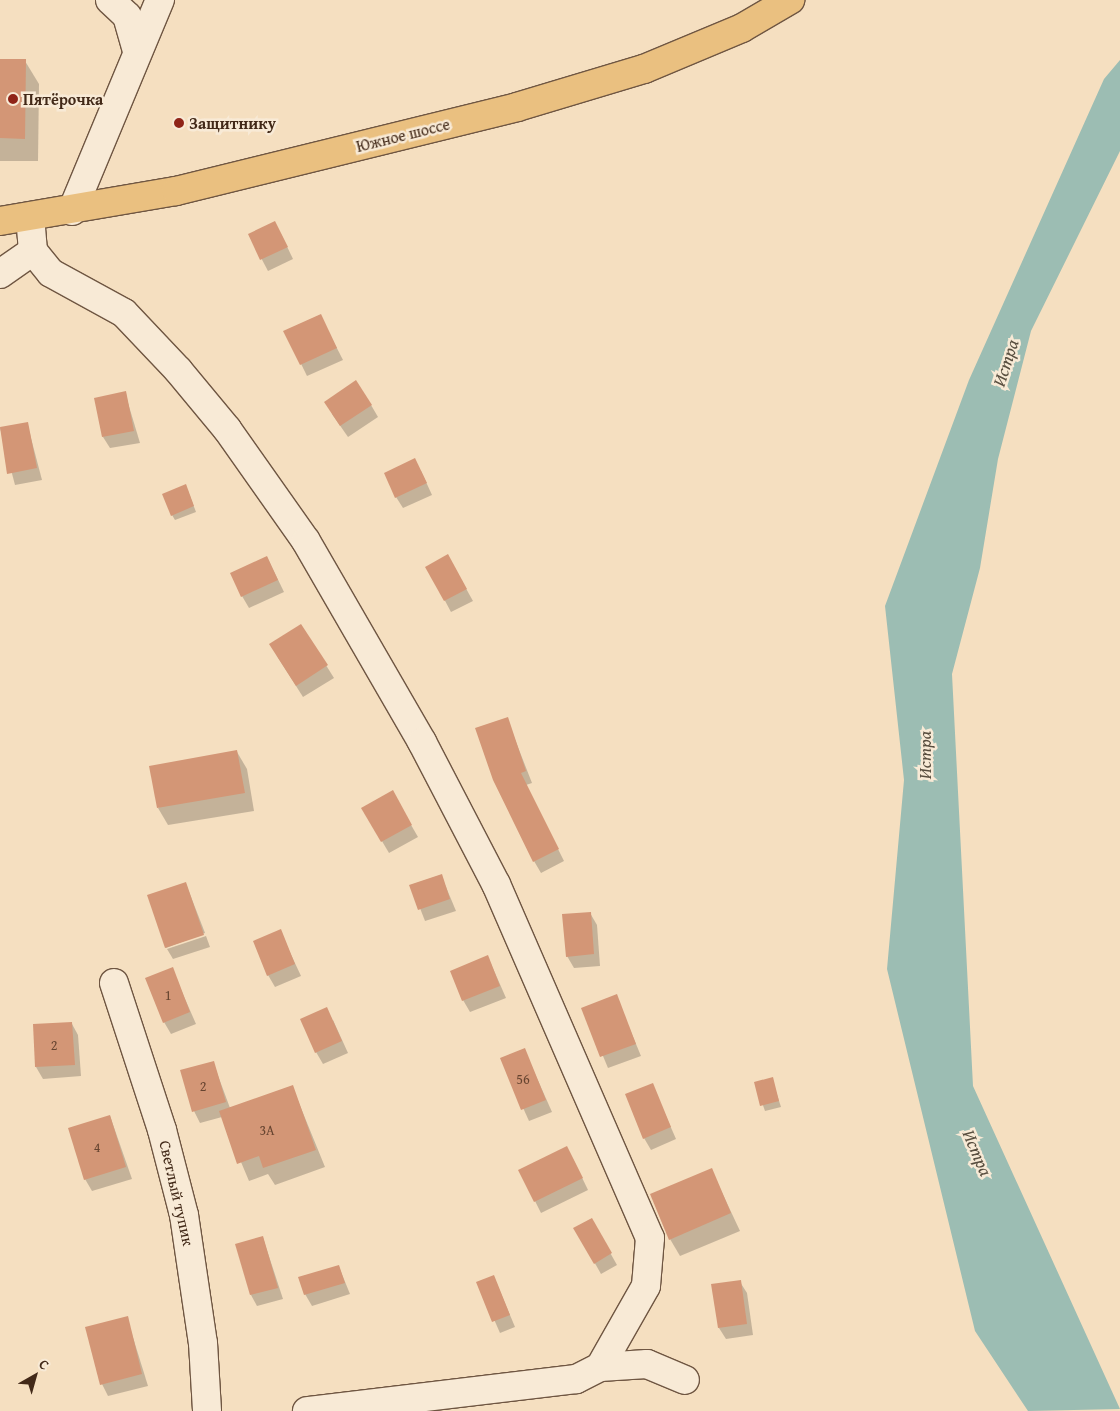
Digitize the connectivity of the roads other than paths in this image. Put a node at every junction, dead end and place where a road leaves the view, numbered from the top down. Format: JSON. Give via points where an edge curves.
{"nodes":[{"id":1,"x":160,"y":0,"type":"edge"},
{"id":2,"x":790,"y":0,"type":"edge"},
{"id":3,"x":119,"y":8,"type":"edge"},
{"id":4,"x":137,"y":52,"type":"junction"},
{"id":5,"x":72,"y":211,"type":"junction"},
{"id":6,"x":30,"y":218,"type":"junction"},
{"id":7,"x":0,"y":221,"type":"edge"},
{"id":8,"x":33,"y":251,"type":"junction"},
{"id":9,"x":0,"y":274,"type":"edge"},
{"id":10,"x":114,"y":983,"type":"dead end"},
{"id":11,"x":600,"y":1367,"type":"junction"},
{"id":12,"x":685,"y":1380,"type":"dead end"},
{"id":13,"x":207,"y":1411,"type":"edge"},
{"id":14,"x":307,"y":1411,"type":"edge"}],
"edges":[{"from":1,"to":3,"type":"street"},
{"from":1,"to":4,"type":"street"},
{"from":2,"to":5,"type":"main road","name":"Южное шоссе","via":[[742,28],[644,69],[526,104],[176,190]]},
{"from":3,"to":4,"type":"street"},
{"from":4,"to":5,"type":"street"},
{"from":5,"to":6,"type":"main road","name":"Южное шоссе"},
{"from":6,"to":7,"type":"main road","name":"Южное шоссе"},
{"from":6,"to":8,"type":"street"},
{"from":8,"to":9,"type":"street"},
{"from":8,"to":11,"type":"street","via":[[52,273],[82,286],[124,313],[227,429],[306,541],[422,742],[496,884],[650,1238],[646,1286]]},
{"from":10,"to":13,"type":"street","name":"Светлый тупик","via":[[162,1130],[184,1215],[203,1343]]},
{"from":11,"to":12,"type":"street","via":[[647,1364]]},
{"from":11,"to":14,"type":"street","via":[[576,1379]]}]}
